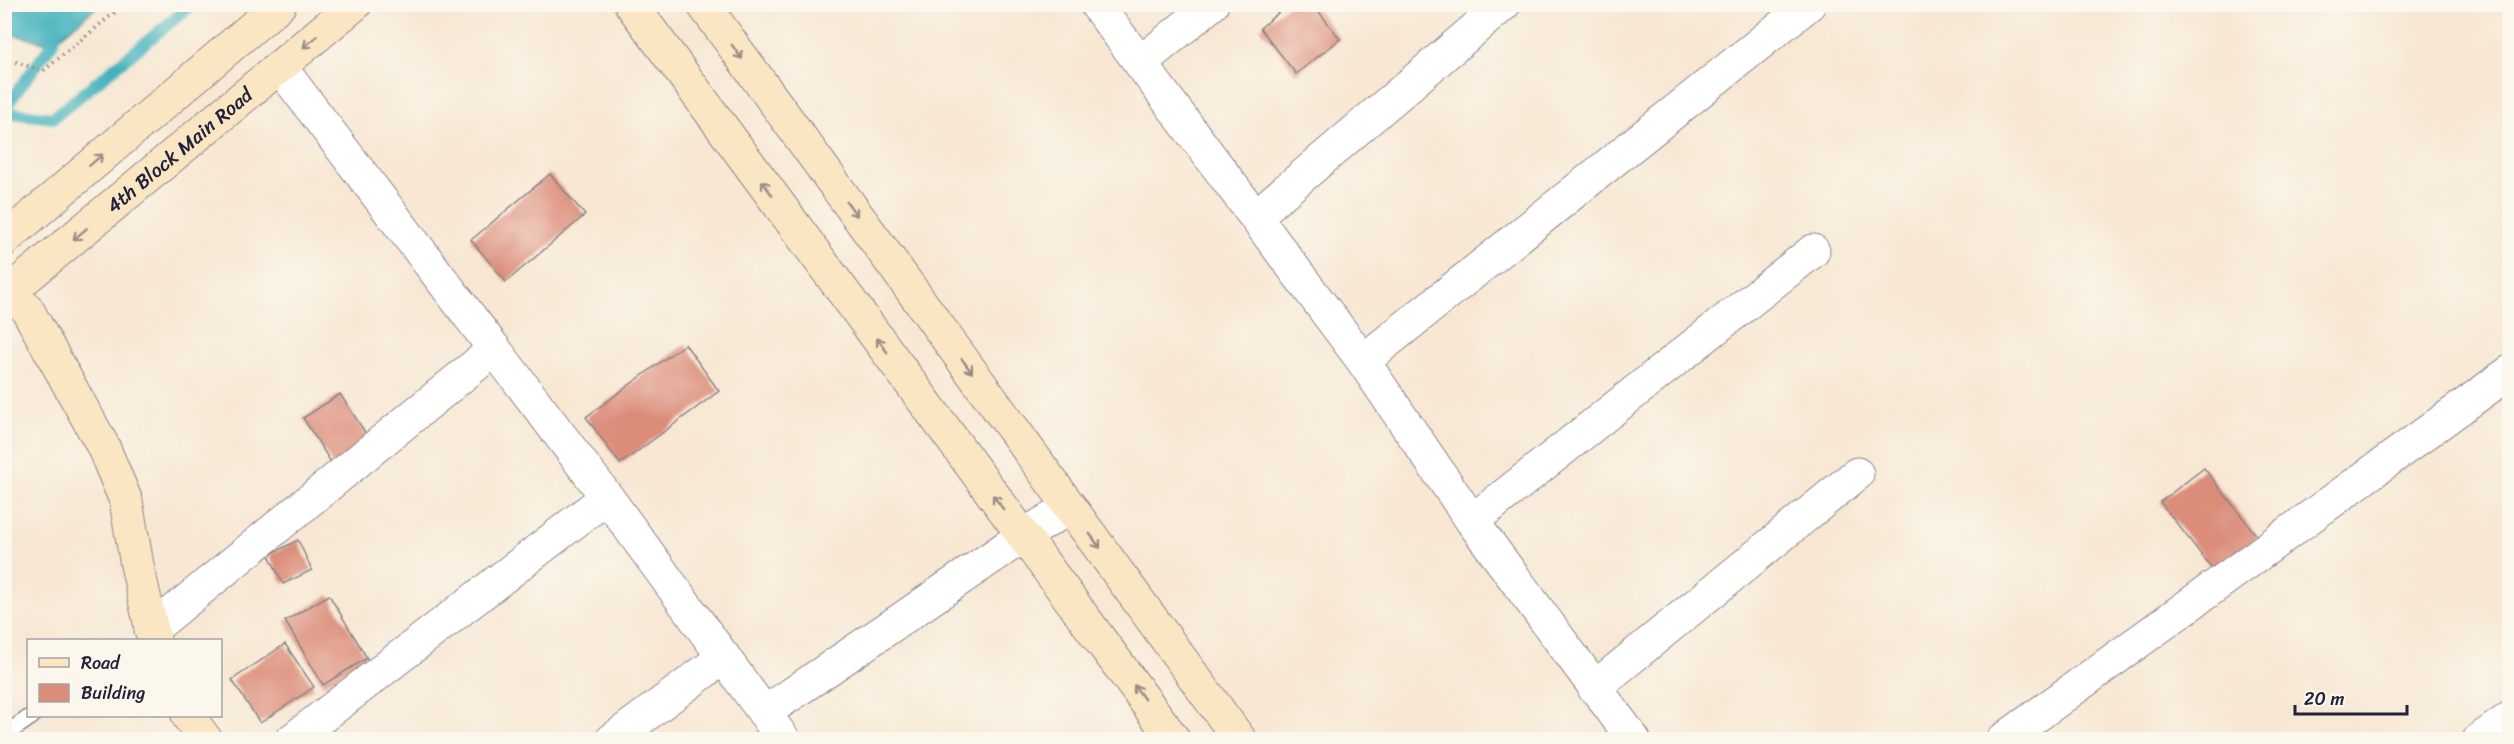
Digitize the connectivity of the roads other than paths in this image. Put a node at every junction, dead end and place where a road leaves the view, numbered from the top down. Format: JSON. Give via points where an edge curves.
{"nodes":[{"id":1,"x":280,"y":4,"type":"edge"},
{"id":2,"x":356,"y":4,"type":"edge"},
{"id":3,"x":631,"y":4,"type":"edge"},
{"id":4,"x":703,"y":4,"type":"edge"},
{"id":5,"x":1096,"y":4,"type":"edge"},
{"id":6,"x":1212,"y":4,"type":"edge"},
{"id":7,"x":1504,"y":4,"type":"edge"},
{"id":8,"x":1809,"y":4,"type":"edge"},
{"id":9,"x":1140,"y":63,"type":"junction"},
{"id":10,"x":280,"y":67,"type":"junction"},
{"id":11,"x":1256,"y":216,"type":"junction"},
{"id":12,"x":7,"y":230,"type":"edge"},
{"id":13,"x":1812,"y":251,"type":"dead end"},
{"id":14,"x":33,"y":273,"type":"junction"},
{"id":15,"x":11,"y":297,"type":"edge"},
{"id":16,"x":495,"y":349,"type":"junction"},
{"id":17,"x":1363,"y":362,"type":"junction"},
{"id":18,"x":2510,"y":372,"type":"edge"},
{"id":19,"x":1857,"y":474,"type":"dead end"},
{"id":20,"x":607,"y":497,"type":"junction"},
{"id":21,"x":1070,"y":507,"type":"junction"},
{"id":22,"x":1472,"y":521,"type":"junction"},
{"id":23,"x":1023,"y":536,"type":"junction"},
{"id":24,"x":147,"y":637,"type":"edge"},
{"id":25,"x":724,"y":657,"type":"junction"},
{"id":26,"x":1594,"y":688,"type":"junction"},
{"id":27,"x":764,"y":713,"type":"junction"},
{"id":28,"x":31,"y":717,"type":"edge"},
{"id":29,"x":189,"y":717,"type":"edge"},
{"id":30,"x":2510,"y":718,"type":"edge"},
{"id":31,"x":4,"y":735,"type":"edge"},
{"id":32,"x":206,"y":740,"type":"edge"},
{"id":33,"x":292,"y":740,"type":"edge"},
{"id":34,"x":612,"y":740,"type":"edge"},
{"id":35,"x":784,"y":740,"type":"edge"},
{"id":36,"x":1174,"y":740,"type":"edge"},
{"id":37,"x":1240,"y":740,"type":"edge"},
{"id":38,"x":1634,"y":740,"type":"edge"},
{"id":39,"x":2003,"y":740,"type":"edge"},
{"id":40,"x":2480,"y":740,"type":"edge"}],
"edges":[{"from":12,"to":1,"type":"street","one_way":true},
{"from":2,"to":10,"type":"street","name":"4th Block Main Road","one_way":true},
{"from":23,"to":3,"type":"street","one_way":true},
{"from":4,"to":21,"type":"street","one_way":true},
{"from":5,"to":9,"type":"street"},
{"from":6,"to":9,"type":"street"},
{"from":7,"to":11,"type":"street"},
{"from":8,"to":17,"type":"street"},
{"from":9,"to":11,"type":"street"},
{"from":10,"to":14,"type":"street","name":"4th Block Main Road","one_way":true},
{"from":10,"to":16,"type":"street"},
{"from":11,"to":17,"type":"street"},
{"from":12,"to":14,"type":"street"},
{"from":13,"to":22,"type":"street"},
{"from":14,"to":15,"type":"street","name":"4th Block Main Road"},
{"from":15,"to":24,"type":"street","via":[[103,446],[126,501]]},
{"from":16,"to":20,"type":"street"},
{"from":16,"to":24,"type":"street"},
{"from":17,"to":22,"type":"street"},
{"from":18,"to":39,"type":"street"},
{"from":19,"to":26,"type":"street"},
{"from":20,"to":25,"type":"street"},
{"from":20,"to":33,"type":"street"},
{"from":21,"to":23,"type":"street"},
{"from":21,"to":37,"type":"street","one_way":true},
{"from":22,"to":26,"type":"street"},
{"from":23,"to":27,"type":"street"},
{"from":36,"to":23,"type":"street","one_way":true},
{"from":25,"to":27,"type":"street"},
{"from":25,"to":34,"type":"street"},
{"from":26,"to":38,"type":"street"},
{"from":27,"to":35,"type":"street"},
{"from":28,"to":31,"type":"lane"},
{"from":29,"to":32,"type":"street"},
{"from":30,"to":40,"type":"street"}]}
